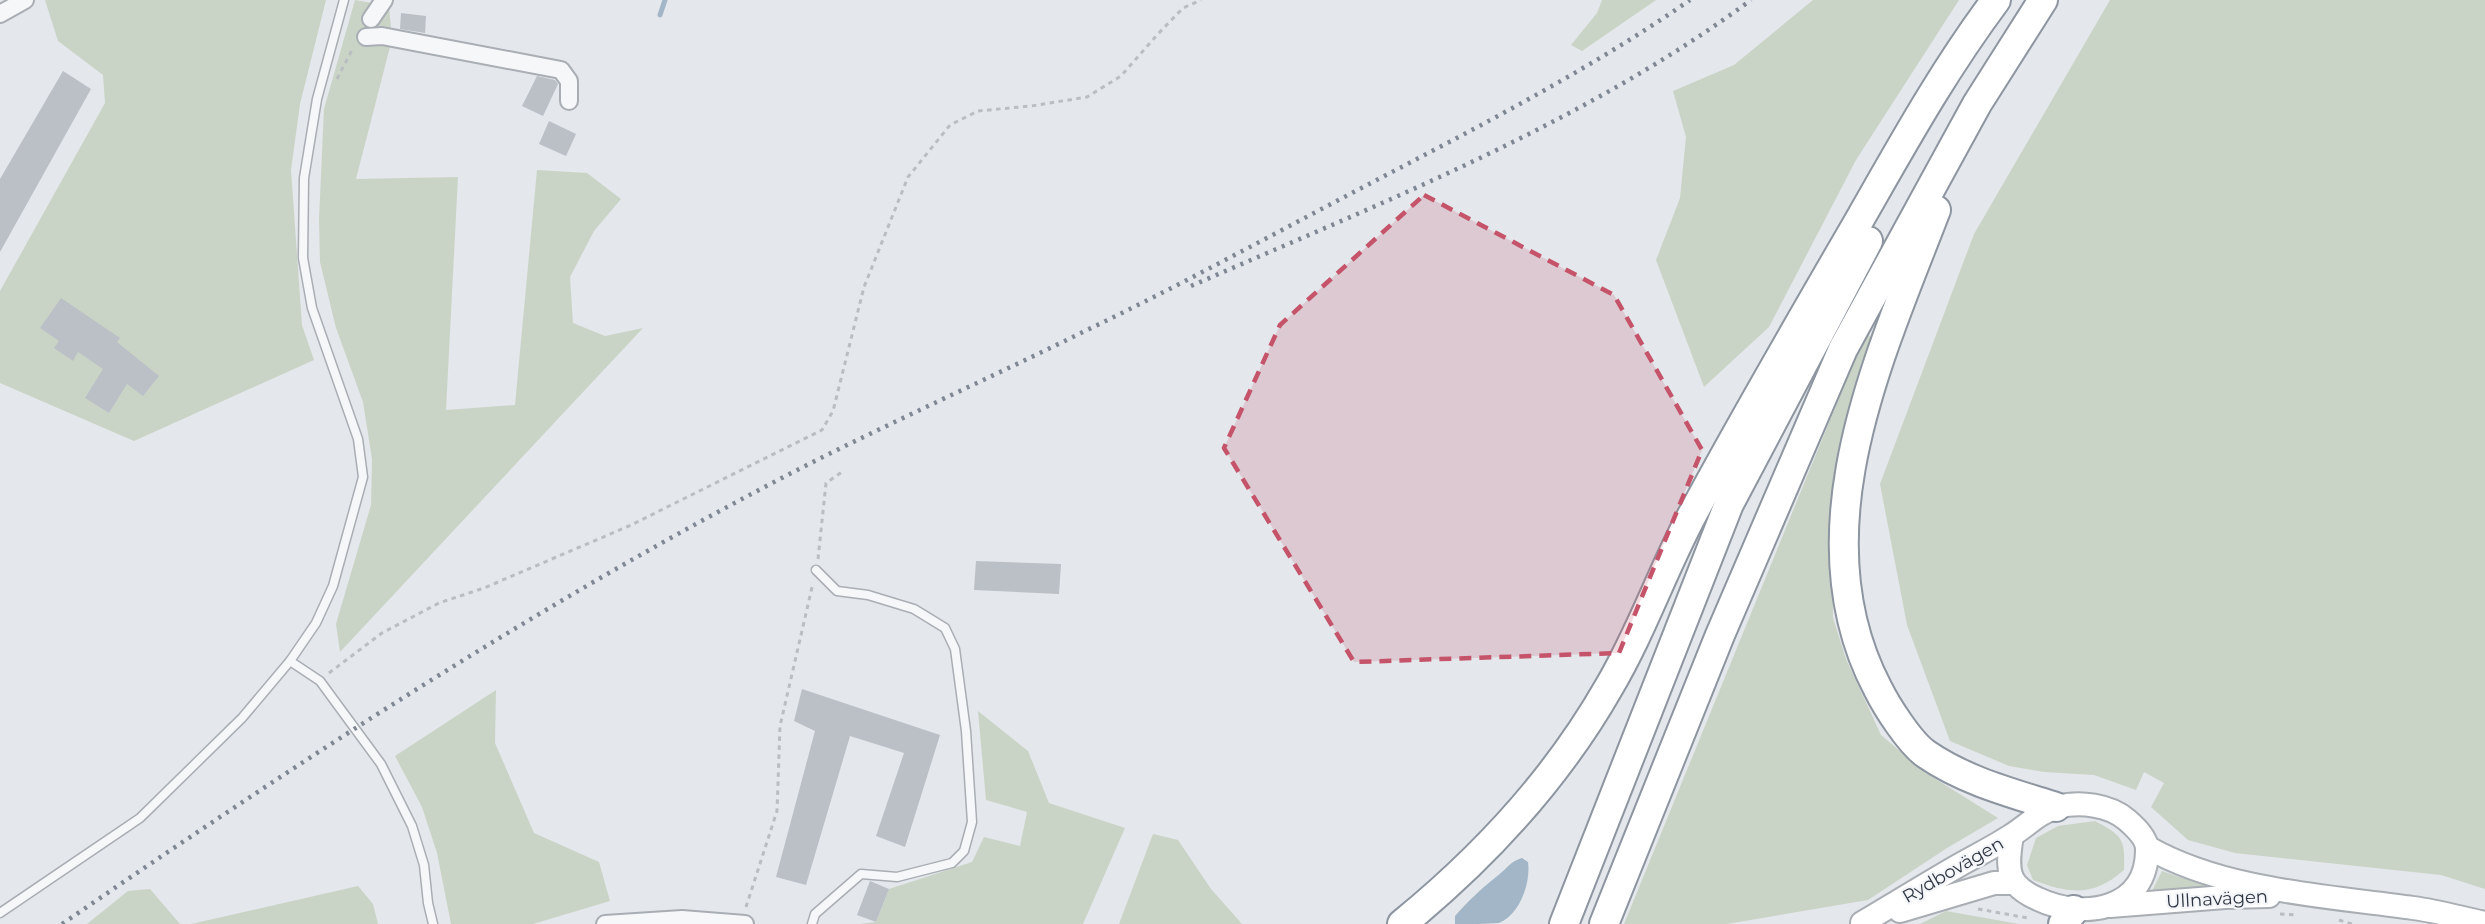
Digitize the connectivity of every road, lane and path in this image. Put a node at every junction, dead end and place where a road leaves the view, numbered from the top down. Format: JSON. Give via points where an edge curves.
{"nodes":[{"id":1,"x":25,"y":0,"type":"edge"},
{"id":2,"x":344,"y":0,"type":"edge"},
{"id":3,"x":384,"y":0,"type":"edge"},
{"id":4,"x":1201,"y":0,"type":"edge"},
{"id":5,"x":1996,"y":0,"type":"edge"},
{"id":6,"x":2007,"y":0,"type":"edge"},
{"id":7,"x":2043,"y":0,"type":"edge"},
{"id":8,"x":0,"y":14,"type":"edge"},
{"id":9,"x":371,"y":19,"type":"dead end"},
{"id":10,"x":366,"y":37,"type":"joint"},
{"id":11,"x":317,"y":99,"type":"junction"},
{"id":12,"x":568,"y":101,"type":"dead end"},
{"id":13,"x":1977,"y":104,"type":"junction"},
{"id":14,"x":842,"y":472,"type":"dead end"},
{"id":15,"x":816,"y":570,"type":"junction"},
{"id":16,"x":290,"y":662,"type":"junction"},
{"id":17,"x":320,"y":681,"type":"junction"},
{"id":18,"x":2056,"y":807,"type":"junction"},
{"id":19,"x":2012,"y":835,"type":"junction"},
{"id":20,"x":2147,"y":847,"type":"junction"},
{"id":21,"x":2014,"y":883,"type":"junction"},
{"id":22,"x":2325,"y":896,"type":"junction"},
{"id":23,"x":2110,"y":906,"type":"junction"},
{"id":24,"x":1975,"y":908,"type":"dead end"},
{"id":25,"x":0,"y":913,"type":"edge"},
{"id":26,"x":2068,"y":917,"type":"edge"},
{"id":27,"x":2031,"y":919,"type":"dead end"},
{"id":28,"x":682,"y":921,"type":"edge"},
{"id":29,"x":743,"y":923,"type":"edge"},
{"id":30,"x":1858,"y":923,"type":"edge"},
{"id":31,"x":2485,"y":923,"type":"edge"},
{"id":32,"x":434,"y":924,"type":"edge"},
{"id":33,"x":605,"y":924,"type":"edge"},
{"id":34,"x":812,"y":924,"type":"edge"},
{"id":35,"x":1402,"y":924,"type":"edge"},
{"id":36,"x":1564,"y":924,"type":"edge"},
{"id":37,"x":1604,"y":924,"type":"edge"}],
"edges":[{"from":1,"to":8,"type":"street"},
{"from":2,"to":11,"type":"lane"},
{"from":3,"to":9,"type":"street"},
{"from":4,"to":17,"type":"path","via":[[1184,8],[1121,76],[1087,97],[978,111],[950,125],[908,177],[864,287],[833,411],[822,430],[629,526],[439,603],[382,633]]},
{"from":5,"to":35,"type":"highway","via":[[1929,96],[1781,354],[1679,540],[1611,685],[1578,738],[1486,847]]},
{"from":6,"to":36,"type":"highway","via":[[1884,208],[1729,504]]},
{"from":7,"to":13,"type":"highway"},
{"from":10,"to":11,"type":"path","via":[[353,47],[335,83]]},
{"from":10,"to":12,"type":"street","via":[[382,36],[561,70],[569,81]]},
{"from":11,"to":16,"type":"lane","via":[[304,178],[303,258],[312,308],[358,439],[363,477],[333,586],[316,623]]},
{"from":13,"to":18,"type":"highway","via":[[1879,359],[1855,442],[1843,527],[1845,581],[1855,633],[1869,672],[1889,710],[1925,753],[1983,784]]},
{"from":13,"to":37,"type":"highway","via":[[1843,349],[1720,635]]},
{"from":14,"to":15,"type":"path","via":[[826,483]]},
{"from":15,"to":29,"type":"path","via":[[780,726],[777,811]]},
{"from":15,"to":34,"type":"lane","via":[[837,591],[868,595],[914,609],[945,628],[955,649],[972,822],[964,851],[952,863],[897,877],[861,874],[814,914]]},
{"from":16,"to":17,"type":"lane"},
{"from":16,"to":25,"type":"lane","via":[[242,718],[140,818]]},
{"from":17,"to":32,"type":"lane","via":[[381,764],[412,826],[424,864]]},
{"from":18,"to":19,"type":"street"},
{"from":18,"to":20,"type":"street","via":[[2071,804],[2108,809],[2138,830]]},
{"from":19,"to":21,"type":"street","via":[[2009,854]]},
{"from":19,"to":30,"type":"street","name":"Rydbovägen"},
{"from":20,"to":22,"type":"street","name":"Ullnavägen","via":[[2168,859],[2225,878]]},
{"from":20,"to":23,"type":"street","via":[[2138,883],[2127,896]]},
{"from":21,"to":26,"type":"street"},
{"from":21,"to":30,"type":"street","name":"Rydbovägen","via":[[1994,883],[1951,894]]},
{"from":22,"to":23,"type":"street","name":"Ullnavägen","via":[[2225,897]]},
{"from":22,"to":31,"type":"street","name":"Ullnavägen","via":[[2416,908]]},
{"from":23,"to":26,"type":"street"},
{"from":24,"to":27,"type":"path"},
{"from":28,"to":29,"type":"street"},
{"from":28,"to":33,"type":"street"}]}
